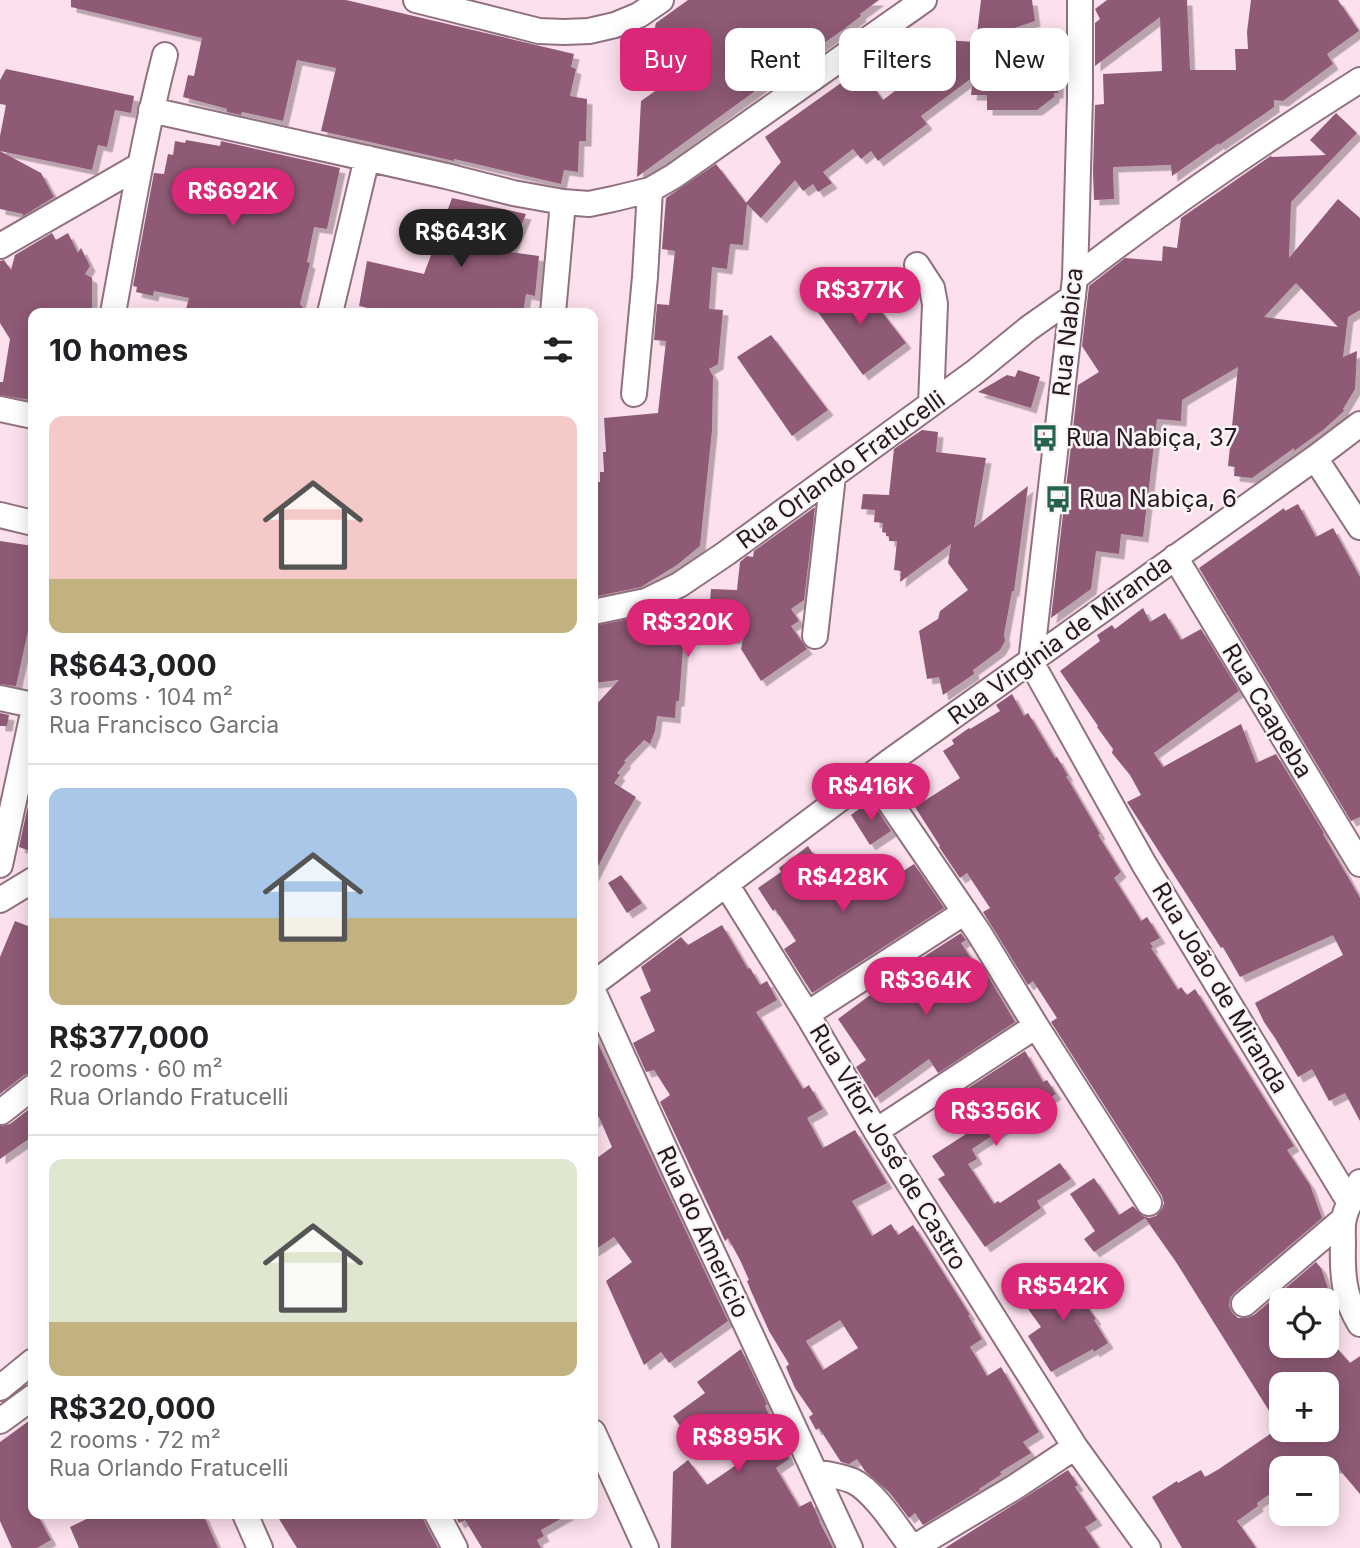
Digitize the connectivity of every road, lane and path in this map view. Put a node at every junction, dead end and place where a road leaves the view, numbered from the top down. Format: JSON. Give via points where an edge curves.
{"nodes":[{"id":1,"x":416,"y":0,"type":"edge"},
{"id":2,"x":661,"y":0,"type":"edge"},
{"id":3,"x":924,"y":0,"type":"edge"},
{"id":4,"x":1080,"y":0,"type":"edge"},
{"id":5,"x":165,"y":55,"type":"dead end"},
{"id":6,"x":1360,"y":80,"type":"edge"},
{"id":7,"x":151,"y":110,"type":"junction"},
{"id":8,"x":367,"y":158,"type":"junction"},
{"id":9,"x":139,"y":166,"type":"junction"},
{"id":10,"x":650,"y":190,"type":"junction"},
{"id":11,"x":563,"y":202,"type":"junction"},
{"id":12,"x":0,"y":246,"type":"edge"},
{"id":13,"x":917,"y":265,"type":"dead end"},
{"id":14,"x":1074,"y":288,"type":"junction"},
{"id":15,"x":114,"y":308,"type":"edge"},
{"id":16,"x":331,"y":308,"type":"edge"},
{"id":17,"x":553,"y":308,"type":"edge"},
{"id":18,"x":634,"y":394,"type":"dead end"},
{"id":19,"x":931,"y":404,"type":"junction"},
{"id":20,"x":0,"y":409,"type":"edge"},
{"id":21,"x":28,"y":415,"type":"edge"},
{"id":22,"x":1360,"y":424,"type":"edge"},
{"id":23,"x":1315,"y":458,"type":"junction"},
{"id":24,"x":833,"y":476,"type":"junction"},
{"id":25,"x":0,"y":515,"type":"edge"},
{"id":26,"x":28,"y":522,"type":"edge"},
{"id":27,"x":1360,"y":527,"type":"edge"},
{"id":28,"x":1175,"y":557,"type":"junction"},
{"id":29,"x":598,"y":611,"type":"edge"},
{"id":30,"x":815,"y":636,"type":"dead end"},
{"id":31,"x":1031,"y":662,"type":"junction"},
{"id":32,"x":0,"y":698,"type":"edge"},
{"id":33,"x":28,"y":704,"type":"edge"},
{"id":34,"x":28,"y":736,"type":"edge"},
{"id":35,"x":872,"y":776,"type":"junction"},
{"id":36,"x":0,"y":864,"type":"edge"},
{"id":37,"x":1360,"y":864,"type":"edge"},
{"id":38,"x":28,"y":883,"type":"edge"},
{"id":39,"x":726,"y":884,"type":"junction"},
{"id":40,"x":0,"y":900,"type":"edge"},
{"id":41,"x":965,"y":912,"type":"junction"},
{"id":42,"x":598,"y":980,"type":"edge"},
{"id":43,"x":598,"y":1001,"type":"edge"},
{"id":44,"x":807,"y":1014,"type":"junction"},
{"id":45,"x":1035,"y":1026,"type":"junction"},
{"id":46,"x":28,"y":1091,"type":"edge"},
{"id":47,"x":1,"y":1112,"type":"edge"},
{"id":48,"x":876,"y":1131,"type":"junction"},
{"id":49,"x":1351,"y":1202,"type":"edge"},
{"id":50,"x":1149,"y":1203,"type":"dead end"},
{"id":51,"x":1244,"y":1304,"type":"dead end"},
{"id":52,"x":1360,"y":1324,"type":"edge"},
{"id":53,"x":28,"y":1365,"type":"edge"},
{"id":54,"x":0,"y":1388,"type":"edge"},
{"id":55,"x":28,"y":1401,"type":"edge"},
{"id":56,"x":0,"y":1421,"type":"edge"},
{"id":57,"x":598,"y":1443,"type":"edge"},
{"id":58,"x":1075,"y":1447,"type":"junction"},
{"id":59,"x":815,"y":1472,"type":"junction"},
{"id":60,"x":247,"y":1519,"type":"edge"},
{"id":61,"x":440,"y":1519,"type":"edge"},
{"id":62,"x":260,"y":1548,"type":"edge"},
{"id":63,"x":455,"y":1548,"type":"edge"},
{"id":64,"x":646,"y":1548,"type":"edge"},
{"id":65,"x":850,"y":1548,"type":"edge"},
{"id":66,"x":912,"y":1548,"type":"edge"},
{"id":67,"x":1148,"y":1548,"type":"edge"}],
"edges":[{"from":1,"to":2,"type":"street","via":[[538,30],[564,32],[615,25]]},
{"from":3,"to":10,"type":"street"},
{"from":4,"to":14,"type":"street","name":"Rua Nabica"},
{"from":5,"to":7,"type":"street"},
{"from":6,"to":14,"type":"street","name":"Rua Orlando Fratucelli","via":[[1152,219]]},
{"from":7,"to":8,"type":"street"},
{"from":7,"to":9,"type":"street"},
{"from":8,"to":11,"type":"street"},
{"from":8,"to":16,"type":"street"},
{"from":9,"to":12,"type":"street"},
{"from":9,"to":15,"type":"street"},
{"from":10,"to":11,"type":"street","via":[[589,204]]},
{"from":10,"to":18,"type":"street"},
{"from":11,"to":17,"type":"street"},
{"from":13,"to":19,"type":"street","via":[[932,288],[935,304]]},
{"from":14,"to":19,"type":"street","name":"Rua Orlando Fratucelli"},
{"from":14,"to":31,"type":"street","name":"Rua Nabica"},
{"from":19,"to":24,"type":"street","name":"Rua Orlando Fratucelli"},
{"from":20,"to":21,"type":"street"},
{"from":22,"to":23,"type":"street","name":"Rua Virgínia de Miranda"},
{"from":23,"to":27,"type":"street"},
{"from":23,"to":28,"type":"street","name":"Rua Virgínia de Miranda"},
{"from":24,"to":29,"type":"street","name":"Rua Orlando Fratucelli","via":[[679,585],[646,601]]},
{"from":24,"to":30,"type":"street"},
{"from":25,"to":26,"type":"street"},
{"from":28,"to":31,"type":"street","name":"Rua Virgínia de Miranda"},
{"from":28,"to":37,"type":"street","name":"Rua Caapeba"},
{"from":31,"to":35,"type":"street","name":"Rua Virgínia de Miranda"},
{"from":31,"to":49,"type":"street","name":"Rua João de Miranda","via":[[1144,864]]},
{"from":32,"to":33,"type":"street"},
{"from":34,"to":36,"type":"street"},
{"from":35,"to":39,"type":"street","name":"Rua Virgínia de Miranda"},
{"from":35,"to":41,"type":"street"},
{"from":38,"to":40,"type":"street"},
{"from":39,"to":42,"type":"street","name":"Rua Virgínia de Miranda"},
{"from":39,"to":44,"type":"street","name":"Rua Vítor José de Castro"},
{"from":41,"to":44,"type":"street"},
{"from":41,"to":45,"type":"street"},
{"from":43,"to":59,"type":"street","name":"Rua do Amerício"},
{"from":44,"to":48,"type":"street","name":"Rua Vítor José de Castro"},
{"from":45,"to":48,"type":"street"},
{"from":45,"to":50,"type":"street"},
{"from":46,"to":47,"type":"street"},
{"from":48,"to":58,"type":"street","name":"Rua Vítor José de Castro"},
{"from":49,"to":51,"type":"street"},
{"from":49,"to":52,"type":"street","via":[[1342,1269],[1346,1293]]},
{"from":53,"to":54,"type":"street"},
{"from":55,"to":56,"type":"street"},
{"from":57,"to":64,"type":"street"},
{"from":58,"to":66,"type":"street"},
{"from":58,"to":67,"type":"street","name":"Rua Vítor José de Castro"},
{"from":59,"to":65,"type":"street","name":"Rua do Amerício"},
{"from":59,"to":66,"type":"street","via":[[863,1488]]},
{"from":60,"to":62,"type":"street"},
{"from":61,"to":63,"type":"street"}]}
